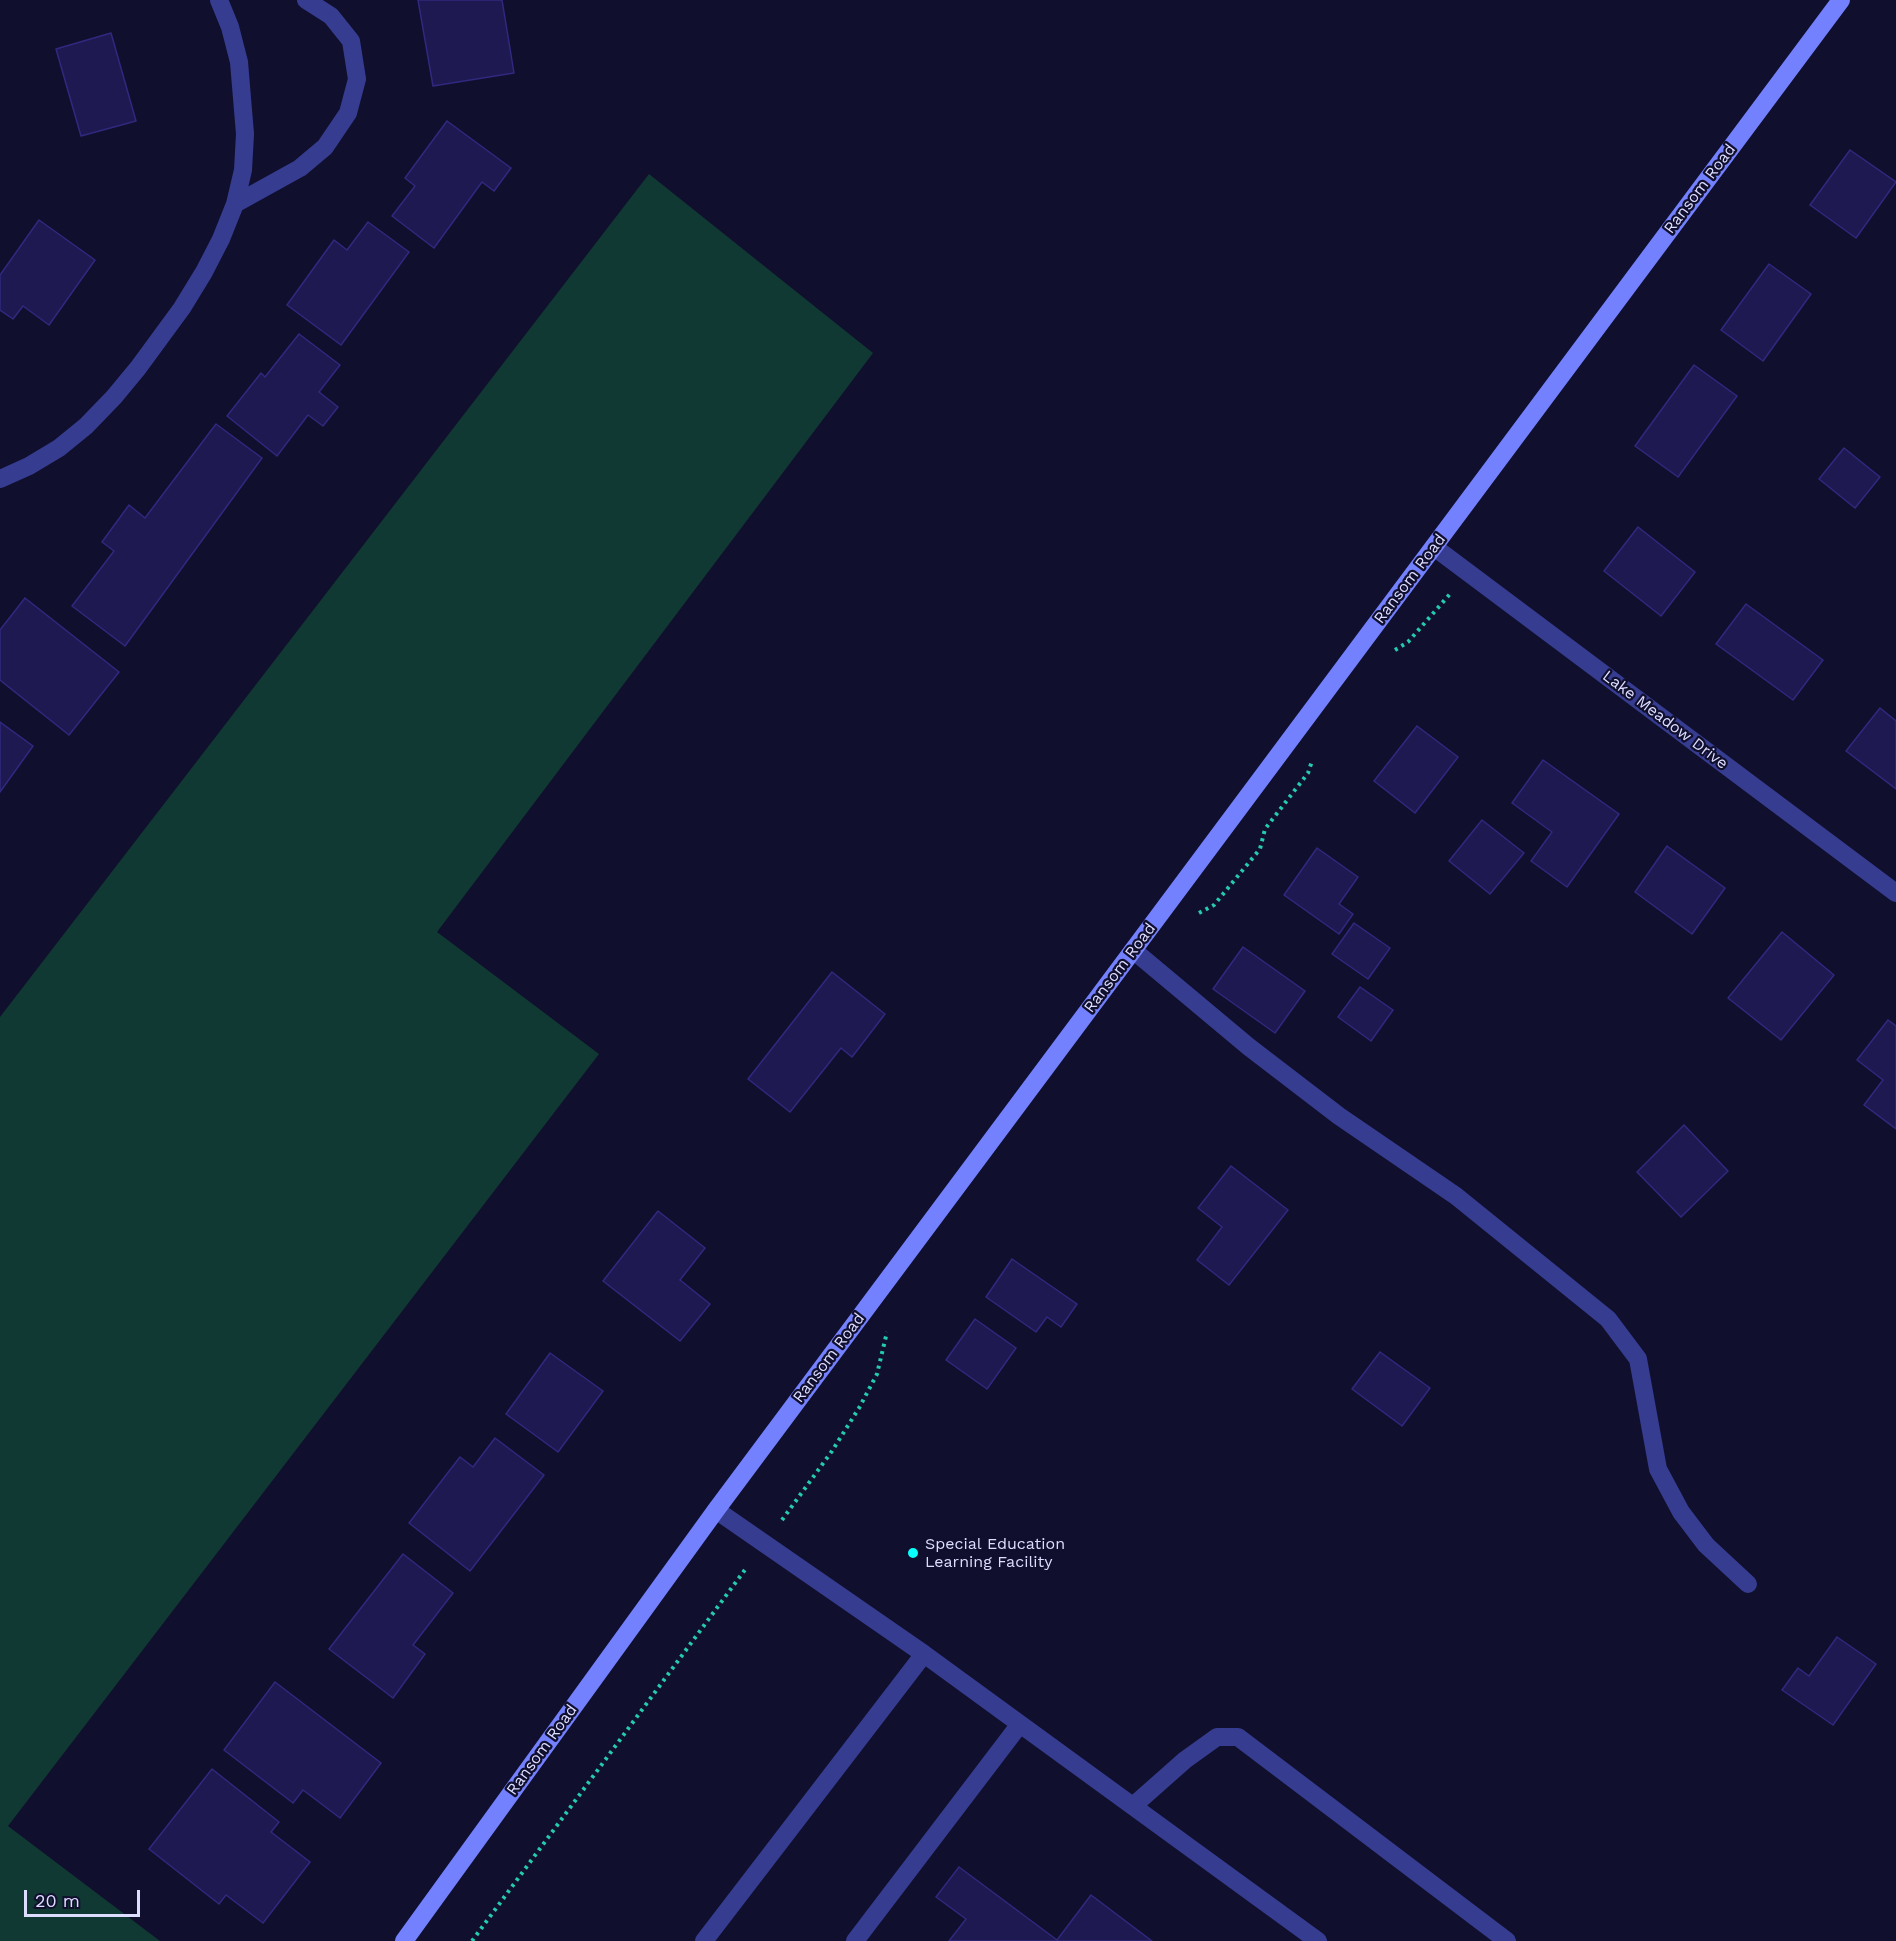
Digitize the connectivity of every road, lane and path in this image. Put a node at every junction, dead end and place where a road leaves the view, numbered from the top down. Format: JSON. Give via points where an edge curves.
{"nodes":[{"id":1,"x":219,"y":0,"type":"edge"},
{"id":2,"x":306,"y":0,"type":"edge"},
{"id":3,"x":1841,"y":0,"type":"edge"},
{"id":4,"x":235,"y":204,"type":"junction"},
{"id":5,"x":0,"y":479,"type":"edge"},
{"id":6,"x":1434,"y":547,"type":"junction"},
{"id":7,"x":1467,"y":572,"type":"junction"},
{"id":8,"x":1386,"y":655,"type":"dead end"},
{"id":9,"x":1314,"y":756,"type":"dead end"},
{"id":10,"x":1896,"y":893,"type":"edge"},
{"id":11,"x":1198,"y":914,"type":"dead end"},
{"id":12,"x":1133,"y":950,"type":"junction"},
{"id":13,"x":888,"y":1327,"type":"dead end"},
{"id":14,"x":716,"y":1510,"type":"junction"},
{"id":15,"x":764,"y":1544,"type":"junction"},
{"id":16,"x":1748,"y":1584,"type":"dead end"},
{"id":17,"x":924,"y":1654,"type":"junction"},
{"id":18,"x":1020,"y":1724,"type":"junction"},
{"id":19,"x":1133,"y":1806,"type":"junction"},
{"id":20,"x":404,"y":1941,"type":"edge"},
{"id":21,"x":472,"y":1941,"type":"edge"},
{"id":22,"x":704,"y":1941,"type":"edge"},
{"id":23,"x":855,"y":1941,"type":"edge"},
{"id":24,"x":1318,"y":1941,"type":"edge"},
{"id":25,"x":1507,"y":1941,"type":"edge"}],
"edges":[{"from":1,"to":4,"type":"street","via":[[239,62],[244,101],[243,171]]},
{"from":2,"to":4,"type":"street","via":[[331,16],[351,41],[357,79],[348,113],[324,147],[300,168]]},
{"from":3,"to":6,"type":"main road","name":"Ransom Road"},
{"from":4,"to":5,"type":"street","via":[[204,272],[138,368],[86,426],[29,466]]},
{"from":6,"to":7,"type":"street","name":"Lake Meadow Drive"},
{"from":6,"to":12,"type":"main road","name":"Ransom Road"},
{"from":7,"to":8,"type":"path","via":[[1408,642]]},
{"from":7,"to":10,"type":"street","name":"Lake Meadow Drive"},
{"from":9,"to":11,"type":"path","via":[[1308,773],[1265,829],[1260,849],[1214,905]]},
{"from":12,"to":14,"type":"main road","name":"Ransom Road"},
{"from":12,"to":16,"type":"street","via":[[1249,1047],[1456,1196],[1608,1319],[1638,1359],[1658,1469],[1706,1545]]},
{"from":13,"to":15,"type":"path","via":[[877,1374],[859,1408]]},
{"from":14,"to":15,"type":"street"},
{"from":14,"to":20,"type":"main road","name":"Ransom Road"},
{"from":15,"to":17,"type":"street"},
{"from":15,"to":21,"type":"path"},
{"from":17,"to":18,"type":"street"},
{"from":17,"to":22,"type":"street"},
{"from":18,"to":19,"type":"street"},
{"from":18,"to":23,"type":"street"},
{"from":19,"to":24,"type":"street"},
{"from":19,"to":25,"type":"street","via":[[1217,1737],[1238,1737]]}]}
